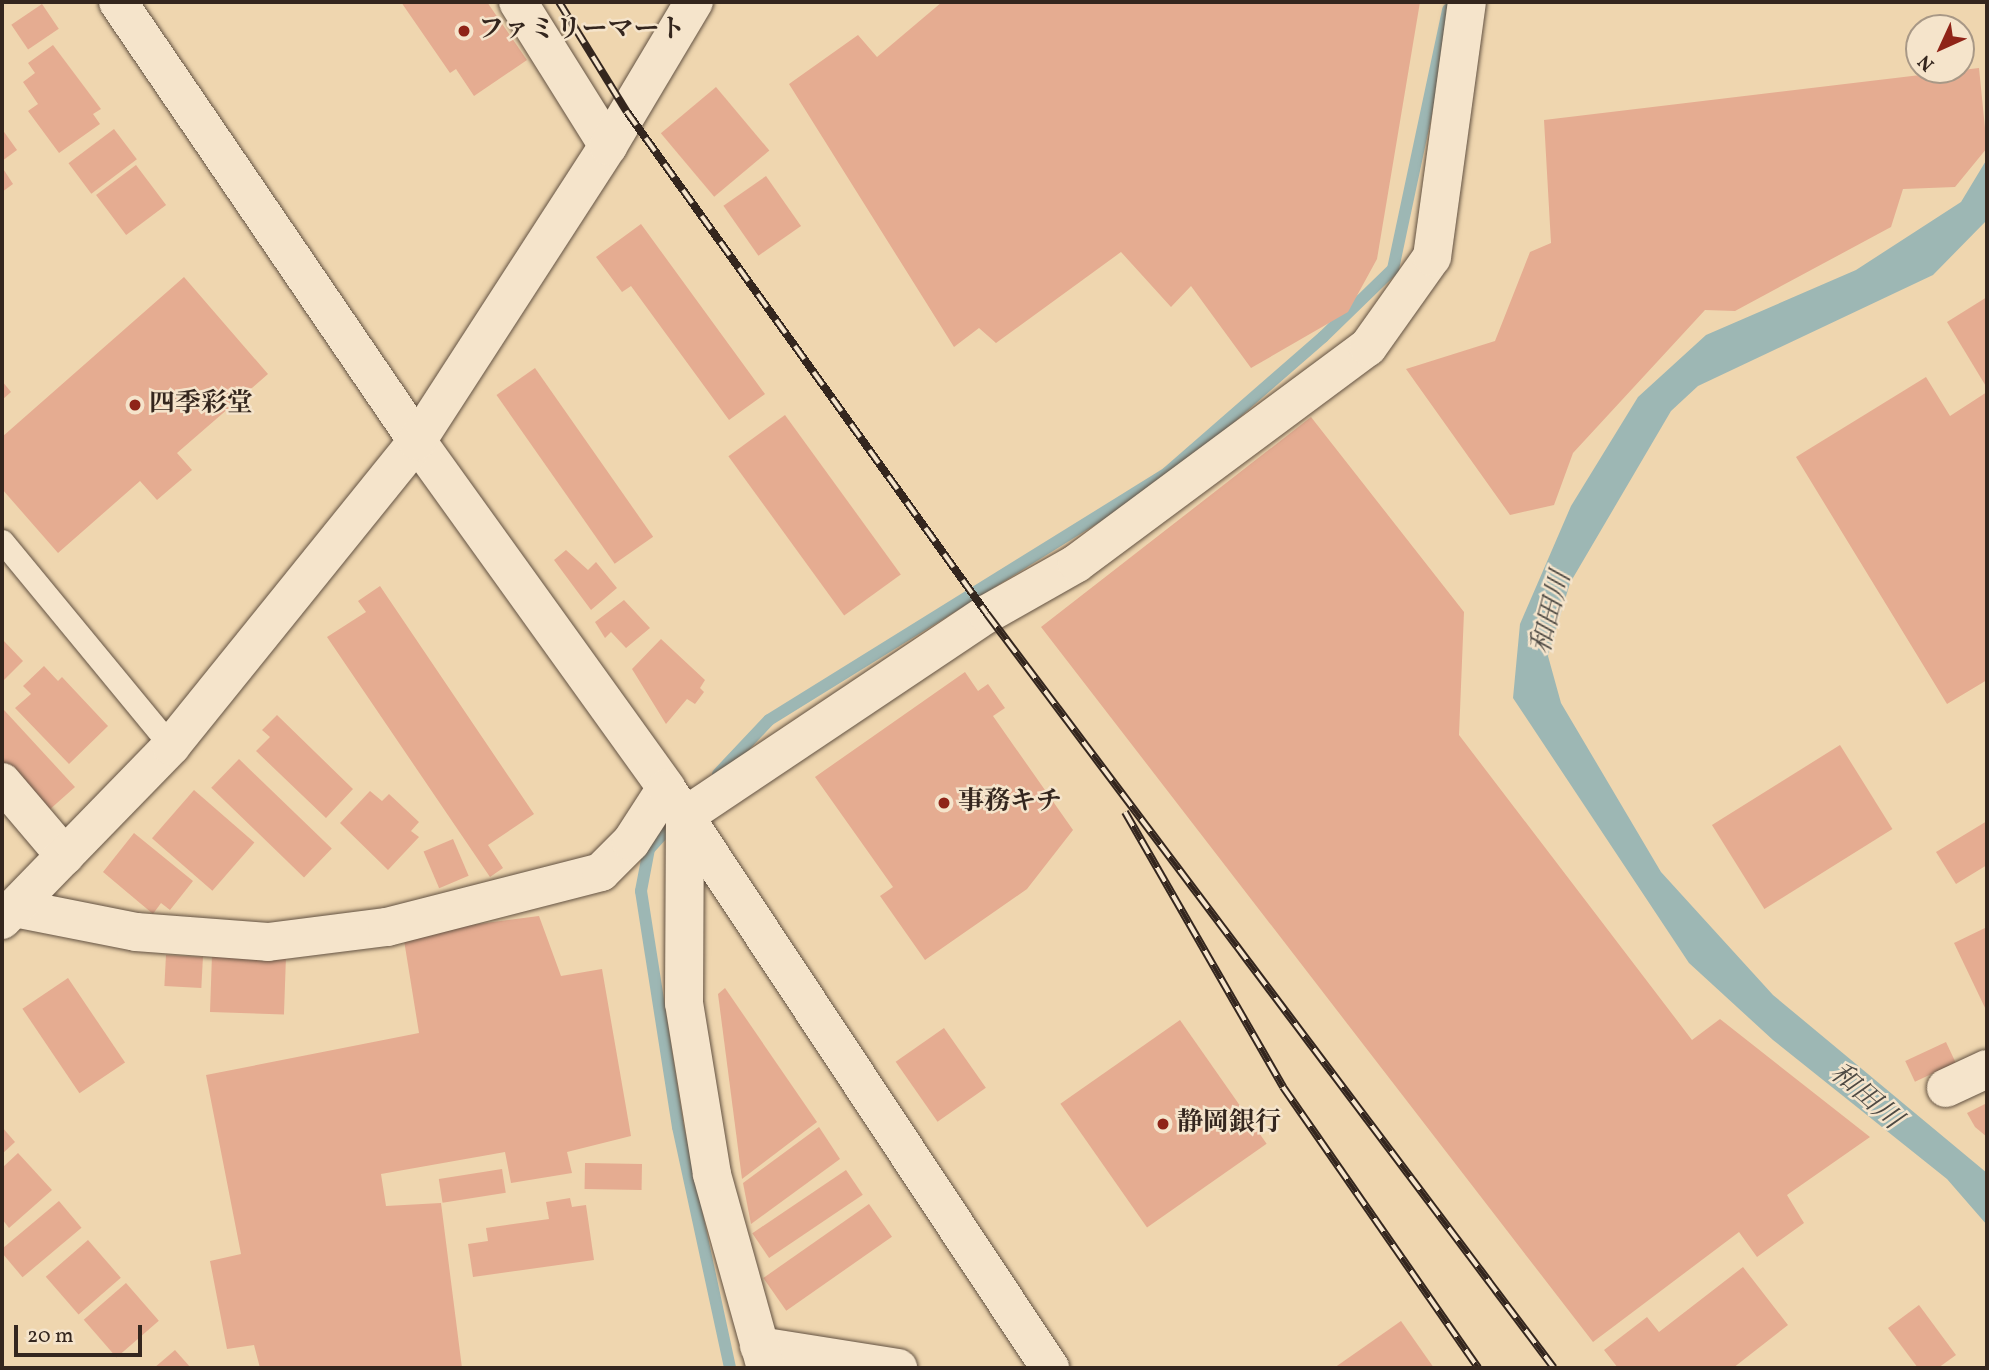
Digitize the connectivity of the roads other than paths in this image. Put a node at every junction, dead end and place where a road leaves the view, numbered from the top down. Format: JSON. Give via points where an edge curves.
{"nodes":[{"id":1,"x":118,"y":2,"type":"edge"},
{"id":2,"x":518,"y":2,"type":"edge"},
{"id":3,"x":694,"y":2,"type":"edge"},
{"id":4,"x":1467,"y":2,"type":"edge"},
{"id":5,"x":608,"y":146,"type":"junction"},
{"id":6,"x":417,"y":441,"type":"junction"},
{"id":7,"x":2,"y":541,"type":"edge"},
{"id":8,"x":171,"y":746,"type":"junction"},
{"id":9,"x":2,"y":782,"type":"edge"},
{"id":10,"x":676,"y":802,"type":"junction"},
{"id":11,"x":65,"y":856,"type":"junction"},
{"id":12,"x":9,"y":914,"type":"edge"},
{"id":13,"x":1987,"y":1069,"type":"edge"},
{"id":14,"x":1947,"y":1088,"type":"dead end"},
{"id":15,"x":762,"y":1357,"type":"edge"},
{"id":16,"x":898,"y":1368,"type":"edge"},
{"id":17,"x":1050,"y":1368,"type":"edge"}],
"edges":[{"from":1,"to":6,"type":"street"},
{"from":2,"to":5,"type":"street"},
{"from":3,"to":5,"type":"street"},
{"from":4,"to":10,"type":"street","via":[[1432,257],[1368,347],[1077,564]]},
{"from":5,"to":6,"type":"street"},
{"from":6,"to":8,"type":"street"},
{"from":6,"to":10,"type":"street"},
{"from":7,"to":8,"type":"lane"},
{"from":8,"to":11,"type":"street"},
{"from":9,"to":11,"type":"street"},
{"from":10,"to":12,"type":"street","via":[[601,872],[387,927],[268,942],[136,932]]},
{"from":10,"to":15,"type":"street","via":[[684,1003],[712,1174]]},
{"from":10,"to":17,"type":"street"},
{"from":11,"to":12,"type":"street"},
{"from":13,"to":14,"type":"street"},
{"from":15,"to":16,"type":"street"}]}
